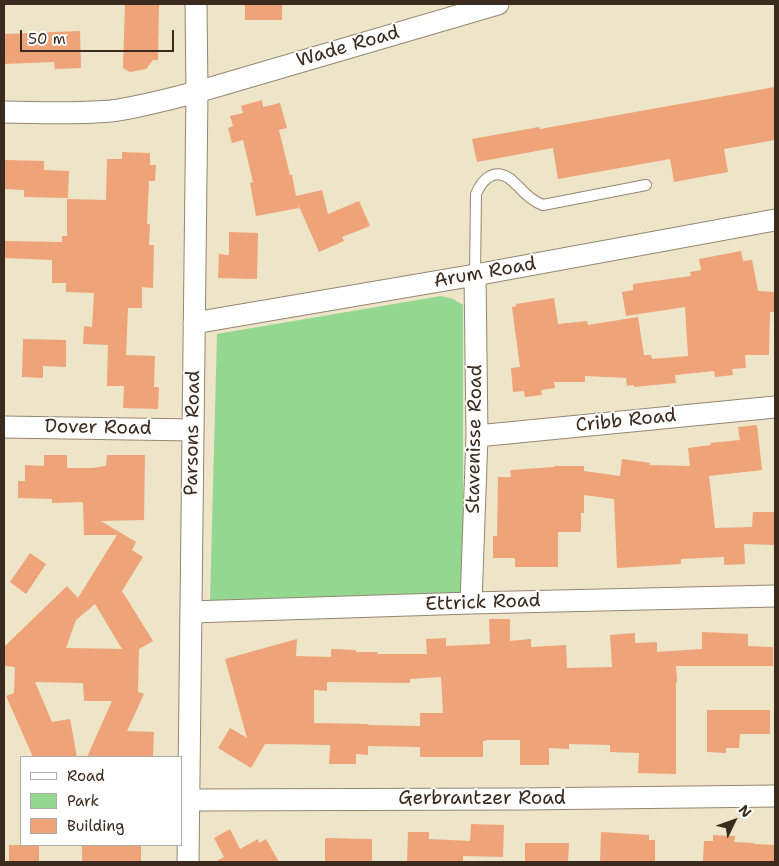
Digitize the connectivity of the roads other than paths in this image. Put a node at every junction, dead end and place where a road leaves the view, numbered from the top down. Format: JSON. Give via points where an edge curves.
{"nodes":[{"id":1,"x":196,"y":4,"type":"edge"},
{"id":2,"x":498,"y":4,"type":"edge"},
{"id":3,"x":197,"y":92,"type":"junction"},
{"id":4,"x":4,"y":112,"type":"edge"},
{"id":5,"x":646,"y":184,"type":"dead end"},
{"id":6,"x":775,"y":220,"type":"edge"},
{"id":7,"x":475,"y":275,"type":"junction"},
{"id":8,"x":194,"y":323,"type":"junction"},
{"id":9,"x":775,"y":407,"type":"edge"},
{"id":10,"x":4,"y":427,"type":"edge"},
{"id":11,"x":193,"y":430,"type":"junction"},
{"id":12,"x":477,"y":436,"type":"junction"},
{"id":13,"x":775,"y":596,"type":"edge"},
{"id":14,"x":471,"y":603,"type":"junction"},
{"id":15,"x":191,"y":612,"type":"junction"},
{"id":16,"x":775,"y":796,"type":"edge"},
{"id":17,"x":189,"y":800,"type":"junction"},
{"id":18,"x":188,"y":862,"type":"edge"}],
"edges":[{"from":1,"to":3,"type":"street","name":"Parsons Road"},
{"from":2,"to":3,"type":"street","name":"Wade Road"},
{"from":3,"to":4,"type":"street","name":"Wade Road","via":[[112,110]]},
{"from":3,"to":8,"type":"street","name":"Parsons Road"},
{"from":5,"to":7,"type":"lane","via":[[542,206],[510,178],[495,175],[486,178],[476,194]]},
{"from":6,"to":7,"type":"street","name":"Arum Road"},
{"from":7,"to":8,"type":"street","name":"Arum Road"},
{"from":7,"to":12,"type":"street","name":"Stavenisse Road"},
{"from":8,"to":11,"type":"street","name":"Parsons Road"},
{"from":9,"to":12,"type":"street","name":"Cribb Road"},
{"from":10,"to":11,"type":"street","name":"Dover Road"},
{"from":11,"to":15,"type":"street","name":"Parsons Road"},
{"from":12,"to":14,"type":"street","name":"Stavenisse Road"},
{"from":13,"to":14,"type":"street","name":"Ettrick Road"},
{"from":14,"to":15,"type":"street","name":"Ettrick Road"},
{"from":15,"to":17,"type":"street","name":"Parsons Road"},
{"from":16,"to":17,"type":"street","name":"Gerbrantzer Road"},
{"from":17,"to":18,"type":"street","name":"Parsons Road"}]}
